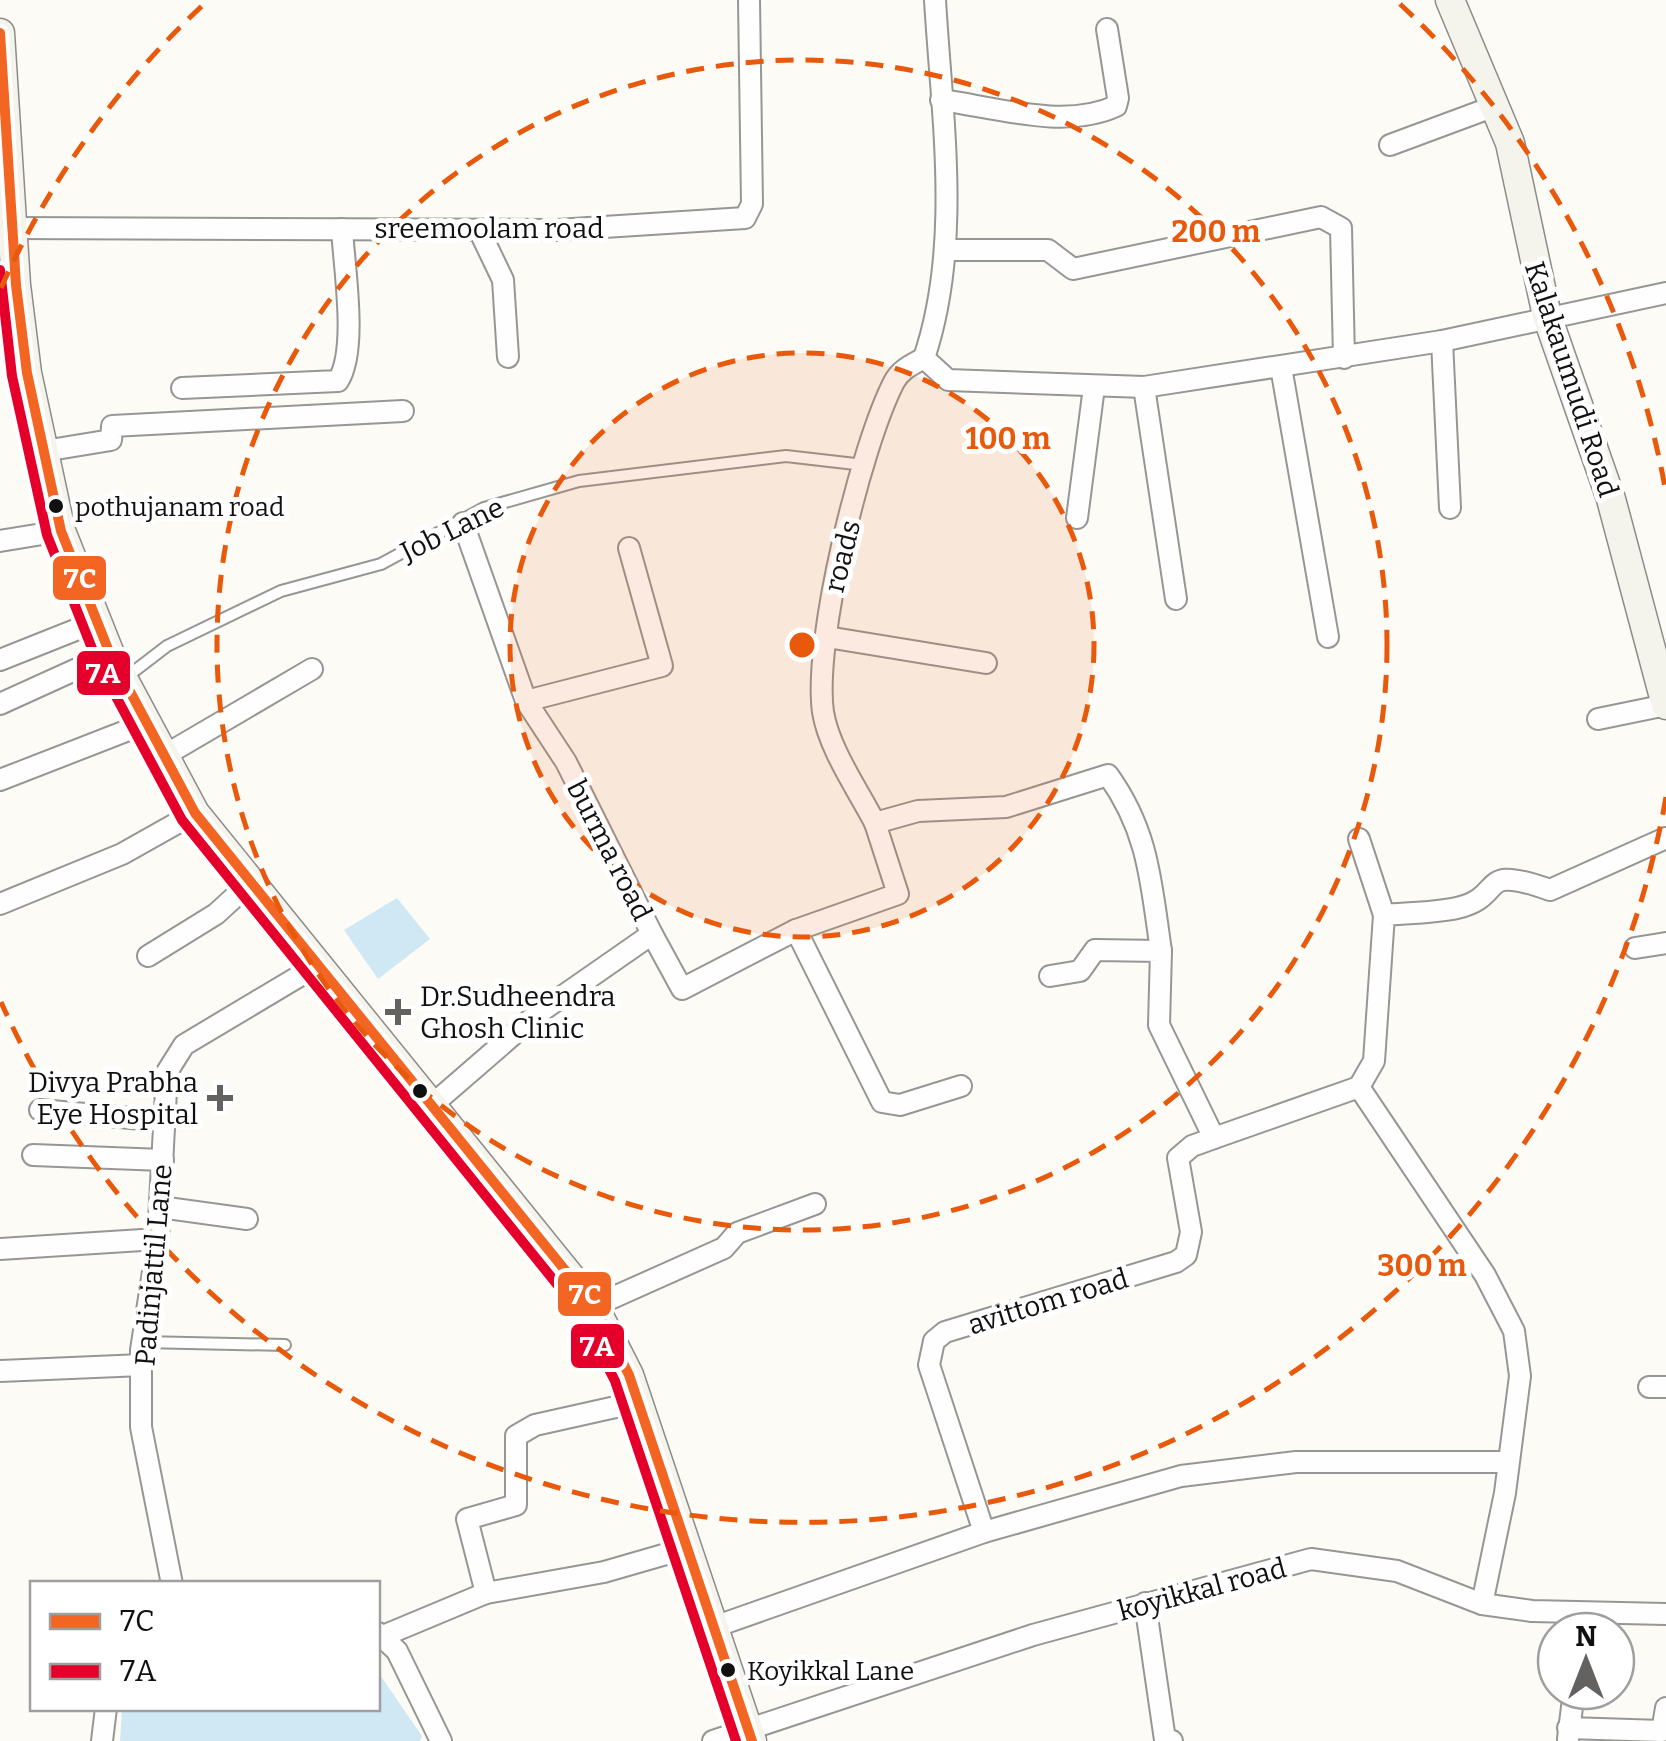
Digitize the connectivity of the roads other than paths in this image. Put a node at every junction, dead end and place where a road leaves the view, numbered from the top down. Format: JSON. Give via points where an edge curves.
{"nodes":[{"id":1,"x":749,"y":0,"type":"edge"},
{"id":2,"x":935,"y":0,"type":"edge"},
{"id":3,"x":1450,"y":0,"type":"edge"},
{"id":4,"x":1106,"y":29,"type":"dead end"},
{"id":5,"x":0,"y":34,"type":"edge"},
{"id":6,"x":941,"y":100,"type":"junction"},
{"id":7,"x":1495,"y":106,"type":"junction"},
{"id":8,"x":1390,"y":146,"type":"dead end"},
{"id":9,"x":11,"y":228,"type":"junction"},
{"id":10,"x":342,"y":228,"type":"junction"},
{"id":11,"x":479,"y":230,"type":"junction"},
{"id":12,"x":946,"y":250,"type":"junction"},
{"id":13,"x":8,"y":286,"type":"edge"},
{"id":14,"x":1666,"y":292,"type":"edge"},
{"id":15,"x":1548,"y":316,"type":"junction"},
{"id":16,"x":1442,"y":341,"type":"junction"},
{"id":17,"x":508,"y":356,"type":"dead end"},
{"id":18,"x":924,"y":358,"type":"junction"},
{"id":19,"x":1344,"y":358,"type":"junction"},
{"id":20,"x":1281,"y":367,"type":"junction"},
{"id":21,"x":1094,"y":387,"type":"junction"},
{"id":22,"x":1144,"y":387,"type":"junction"},
{"id":23,"x":182,"y":388,"type":"dead end"},
{"id":24,"x":403,"y":410,"type":"dead end"},
{"id":25,"x":44,"y":450,"type":"junction"},
{"id":26,"x":864,"y":465,"type":"junction"},
{"id":27,"x":1450,"y":508,"type":"dead end"},
{"id":28,"x":1077,"y":518,"type":"dead end"},
{"id":29,"x":464,"y":523,"type":"junction"},
{"id":30,"x":61,"y":531,"type":"junction"},
{"id":31,"x":0,"y":541,"type":"edge"},
{"id":32,"x":629,"y":548,"type":"dead end"},
{"id":33,"x":1176,"y":599,"type":"dead end"},
{"id":34,"x":98,"y":621,"type":"junction"},
{"id":35,"x":828,"y":637,"type":"junction"},
{"id":36,"x":1328,"y":637,"type":"dead end"},
{"id":37,"x":110,"y":654,"type":"junction"},
{"id":38,"x":1660,"y":656,"type":"edge"},
{"id":39,"x":0,"y":660,"type":"edge"},
{"id":40,"x":986,"y":663,"type":"dead end"},
{"id":41,"x":312,"y":669,"type":"dead end"},
{"id":42,"x":124,"y":679,"type":"junction"},
{"id":43,"x":526,"y":700,"type":"junction"},
{"id":44,"x":0,"y":704,"type":"edge"},
{"id":45,"x":1666,"y":705,"type":"edge"},
{"id":46,"x":1598,"y":719,"type":"dead end"},
{"id":47,"x":149,"y":722,"type":"junction"},
{"id":48,"x":168,"y":754,"type":"junction"},
{"id":49,"x":0,"y":780,"type":"edge"},
{"id":50,"x":196,"y":813,"type":"junction"},
{"id":51,"x":875,"y":823,"type":"junction"},
{"id":52,"x":1666,"y":838,"type":"edge"},
{"id":53,"x":1359,"y":839,"type":"dead end"},
{"id":54,"x":251,"y":882,"type":"junction"},
{"id":55,"x":0,"y":904,"type":"edge"},
{"id":56,"x":1384,"y":915,"type":"junction"},
{"id":57,"x":796,"y":930,"type":"junction"},
{"id":58,"x":652,"y":934,"type":"junction"},
{"id":59,"x":1666,"y":943,"type":"edge"},
{"id":60,"x":1635,"y":948,"type":"dead end"},
{"id":61,"x":1161,"y":951,"type":"junction"},
{"id":62,"x":148,"y":956,"type":"dead end"},
{"id":63,"x":318,"y":965,"type":"junction"},
{"id":64,"x":1050,"y":976,"type":"dead end"},
{"id":65,"x":961,"y":1086,"type":"dead end"},
{"id":66,"x":1358,"y":1087,"type":"junction"},
{"id":67,"x":432,"y":1104,"type":"junction"},
{"id":68,"x":40,"y":1110,"type":"dead end"},
{"id":69,"x":166,"y":1122,"type":"junction"},
{"id":70,"x":1214,"y":1138,"type":"junction"},
{"id":71,"x":33,"y":1155,"type":"dead end"},
{"id":72,"x":163,"y":1160,"type":"junction"},
{"id":73,"x":814,"y":1204,"type":"dead end"},
{"id":74,"x":160,"y":1207,"type":"junction"},
{"id":75,"x":247,"y":1219,"type":"dead end"},
{"id":76,"x":158,"y":1239,"type":"junction"},
{"id":77,"x":0,"y":1249,"type":"edge"},
{"id":78,"x":594,"y":1306,"type":"junction"},
{"id":79,"x":142,"y":1342,"type":"junction"},
{"id":80,"x":285,"y":1345,"type":"dead end"},
{"id":81,"x":142,"y":1364,"type":"junction"},
{"id":82,"x":0,"y":1371,"type":"edge"},
{"id":83,"x":638,"y":1402,"type":"junction"},
{"id":84,"x":1507,"y":1462,"type":"junction"},
{"id":85,"x":984,"y":1532,"type":"junction"},
{"id":86,"x":688,"y":1548,"type":"junction"},
{"id":87,"x":171,"y":1581,"type":"edge"},
{"id":88,"x":486,"y":1594,"type":"junction"},
{"id":89,"x":1145,"y":1604,"type":"junction"},
{"id":90,"x":1482,"y":1604,"type":"junction"},
{"id":91,"x":1536,"y":1614,"type":"edge"},
{"id":92,"x":1666,"y":1614,"type":"edge"},
{"id":93,"x":1636,"y":1617,"type":"edge"},
{"id":94,"x":714,"y":1627,"type":"junction"},
{"id":95,"x":380,"y":1634,"type":"edge"},
{"id":96,"x":1666,"y":1708,"type":"edge"},
{"id":97,"x":106,"y":1711,"type":"edge"},
{"id":98,"x":1568,"y":1735,"type":"edge"},
{"id":99,"x":751,"y":1736,"type":"edge"},
{"id":100,"x":1661,"y":1736,"type":"edge"},
{"id":101,"x":102,"y":1741,"type":"edge"},
{"id":102,"x":440,"y":1741,"type":"edge"},
{"id":103,"x":713,"y":1741,"type":"edge"},
{"id":104,"x":1172,"y":1741,"type":"edge"}],
"edges":[{"from":1,"to":11,"type":"street","name":"sreemoolam road","via":[[752,204],[746,218]]},
{"from":2,"to":6,"type":"street"},
{"from":3,"to":7,"type":"main road","name":"Kalakaumudi Road"},
{"from":4,"to":6,"type":"street","via":[[1118,98],[1107,110],[1052,116]]},
{"from":5,"to":9,"type":"main road"},
{"from":6,"to":12,"type":"street"},
{"from":7,"to":8,"type":"street"},
{"from":7,"to":15,"type":"main road","name":"Kalakaumudi Road","via":[[1510,142]]},
{"from":9,"to":10,"type":"street","name":"sreemoolam road"},
{"from":9,"to":13,"type":"main road"},
{"from":10,"to":11,"type":"street","name":"sreemoolam road"},
{"from":10,"to":23,"type":"street","via":[[348,348],[338,382]]},
{"from":11,"to":17,"type":"street","via":[[503,280]]},
{"from":12,"to":18,"type":"street","via":[[938,315]]},
{"from":12,"to":19,"type":"street","via":[[1048,250],[1073,269],[1322,217],[1342,228]]},
{"from":13,"to":25,"type":"main road"},
{"from":14,"to":15,"type":"street"},
{"from":15,"to":16,"type":"street"},
{"from":15,"to":38,"type":"main road","name":"Kalakaumudi Road"},
{"from":16,"to":19,"type":"street"},
{"from":16,"to":27,"type":"street"},
{"from":18,"to":21,"type":"street","via":[[948,380]]},
{"from":18,"to":26,"type":"street","name":"roads","via":[[895,380]]},
{"from":19,"to":20,"type":"street"},
{"from":20,"to":22,"type":"street"},
{"from":20,"to":36,"type":"street"},
{"from":21,"to":22,"type":"street"},
{"from":21,"to":28,"type":"street"},
{"from":22,"to":33,"type":"street"},
{"from":24,"to":25,"type":"street","via":[[112,426],[111,440]]},
{"from":25,"to":30,"type":"main road"},
{"from":26,"to":29,"type":"lane","name":"Job Lane","via":[[786,456],[579,481],[484,508]]},
{"from":26,"to":35,"type":"street","name":"roads"},
{"from":29,"to":42,"type":"lane","name":"Job Lane","via":[[381,564],[281,590],[167,646]]},
{"from":29,"to":43,"type":"street","name":"burma road"},
{"from":30,"to":31,"type":"street"},
{"from":30,"to":34,"type":"main road"},
{"from":32,"to":43,"type":"street","via":[[662,666]]},
{"from":34,"to":37,"type":"main road"},
{"from":34,"to":39,"type":"street"},
{"from":35,"to":40,"type":"street"},
{"from":35,"to":51,"type":"street","name":"roads","via":[[823,709]]},
{"from":37,"to":42,"type":"main road"},
{"from":37,"to":44,"type":"street"},
{"from":38,"to":45,"type":"main road","name":"Kalakaumudi Road"},
{"from":41,"to":48,"type":"street"},
{"from":42,"to":47,"type":"main road"},
{"from":43,"to":58,"type":"street","name":"burma road","via":[[566,762]]},
{"from":45,"to":46,"type":"street"},
{"from":47,"to":48,"type":"main road"},
{"from":47,"to":49,"type":"street"},
{"from":48,"to":50,"type":"main road"},
{"from":50,"to":54,"type":"main road"},
{"from":50,"to":55,"type":"street","via":[[122,854]]},
{"from":51,"to":57,"type":"street","name":"roads","via":[[898,894]]},
{"from":51,"to":61,"type":"street","via":[[918,812],[1006,807],[1108,774],[1132,808],[1149,864]]},
{"from":52,"to":56,"type":"street","via":[[1550,890],[1498,878],[1458,908]]},
{"from":53,"to":56,"type":"street"},
{"from":54,"to":62,"type":"street","via":[[216,914]]},
{"from":54,"to":63,"type":"main road"},
{"from":56,"to":66,"type":"street","via":[[1374,1061]]},
{"from":57,"to":58,"type":"street","via":[[682,989]]},
{"from":57,"to":65,"type":"street","via":[[882,1102],[892,1106]]},
{"from":58,"to":67,"type":"street","name":"burma road","via":[[537,1014]]},
{"from":59,"to":60,"type":"street"},
{"from":61,"to":64,"type":"street","via":[[1095,950],[1080,972]]},
{"from":61,"to":70,"type":"street","via":[[1159,1026]]},
{"from":63,"to":67,"type":"main road"},
{"from":63,"to":69,"type":"street","name":"Padinjattil Lane","via":[[184,1045],[167,1072]]},
{"from":66,"to":70,"type":"street"},
{"from":66,"to":84,"type":"street","via":[[1485,1275],[1514,1331],[1520,1376]]},
{"from":67,"to":78,"type":"main road"},
{"from":68,"to":69,"type":"street"},
{"from":69,"to":72,"type":"street","name":"Padinjattil Lane"},
{"from":70,"to":85,"type":"street","name":"avittom road","via":[[1178,1158],[1191,1232],[1186,1254],[1176,1262],[945,1332],[934,1341],[929,1366]]},
{"from":71,"to":72,"type":"street"},
{"from":72,"to":74,"type":"street","name":"Padinjattil Lane"},
{"from":73,"to":78,"type":"street","via":[[737,1233],[724,1248]]},
{"from":74,"to":75,"type":"street"},
{"from":74,"to":76,"type":"street","name":"Padinjattil Lane"},
{"from":76,"to":77,"type":"street"},
{"from":76,"to":79,"type":"street","name":"Padinjattil Lane"},
{"from":78,"to":83,"type":"main road"},
{"from":79,"to":80,"type":"lane"},
{"from":79,"to":81,"type":"street","name":"Padinjattil Lane"},
{"from":81,"to":82,"type":"street"},
{"from":81,"to":87,"type":"street","name":"Padinjattil Lane","via":[[141,1426]]},
{"from":83,"to":86,"type":"main road"},
{"from":83,"to":88,"type":"street","via":[[535,1425],[516,1436],[516,1505],[467,1520]]},
{"from":84,"to":85,"type":"street","via":[[1296,1462],[1180,1476]]},
{"from":84,"to":90,"type":"street"},
{"from":85,"to":94,"type":"street"},
{"from":86,"to":88,"type":"street"},
{"from":86,"to":94,"type":"main road"},
{"from":88,"to":95,"type":"street"},
{"from":89,"to":90,"type":"street","name":"koyikkal road","via":[[1310,1560],[1398,1571]]},
{"from":89,"to":99,"type":"street","name":"koyikkal road","via":[[1033,1636]]},
{"from":89,"to":104,"type":"street","via":[[1165,1740]]},
{"from":90,"to":91,"type":"street","name":"koyikkal road"},
{"from":92,"to":93,"type":"street","name":"koyikkal road"},
{"from":94,"to":99,"type":"main road"},
{"from":95,"to":102,"type":"street","via":[[396,1651]]},
{"from":96,"to":100,"type":"street"},
{"from":97,"to":101,"type":"street"},
{"from":98,"to":100,"type":"street"},
{"from":99,"to":103,"type":"street","name":"koyikkal road"}]}
